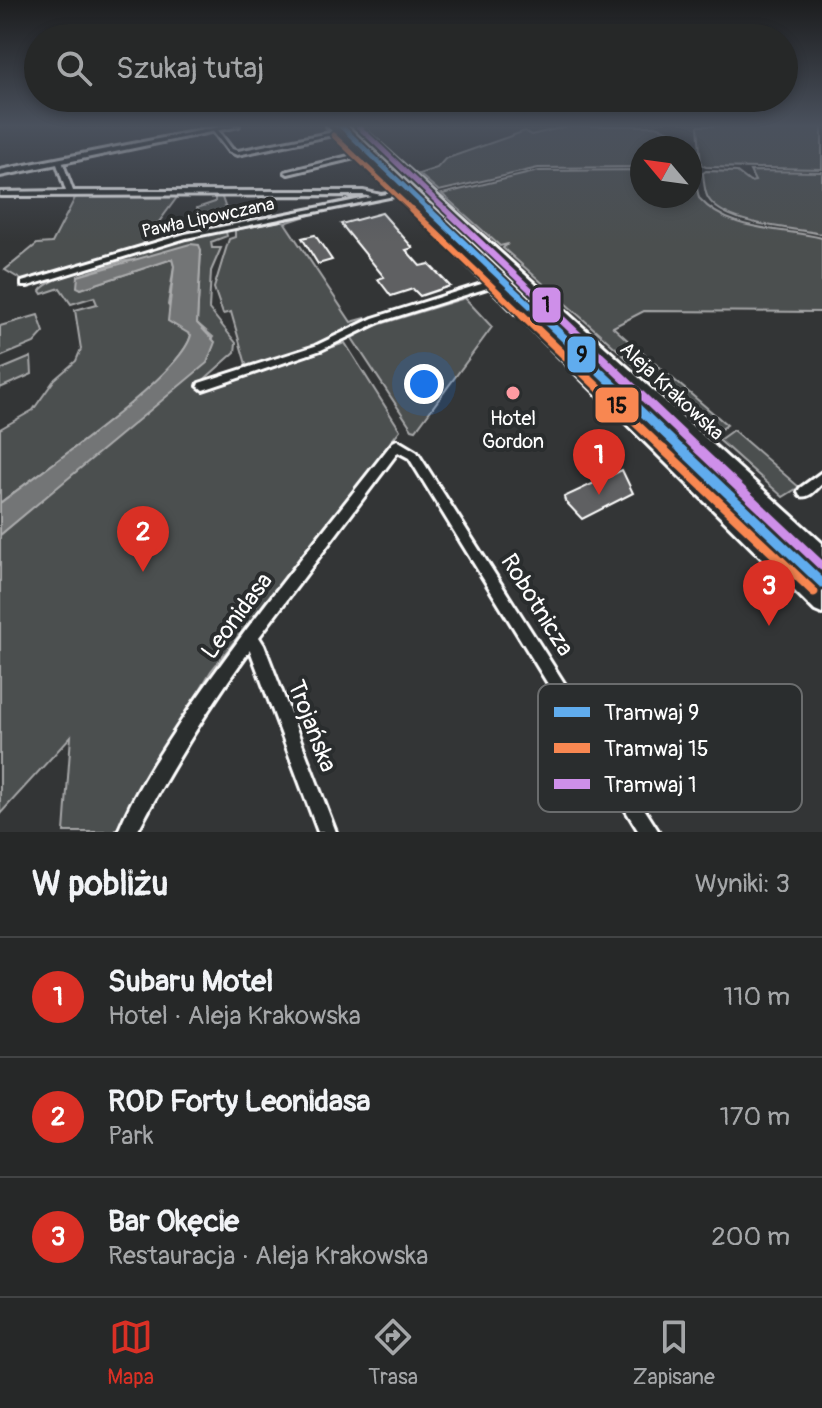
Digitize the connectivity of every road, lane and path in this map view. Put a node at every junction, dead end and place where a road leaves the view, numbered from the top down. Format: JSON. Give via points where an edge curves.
{"nodes":[{"id":1,"x":40,"y":165,"type":"edge"},
{"id":2,"x":60,"y":165,"type":"edge"},
{"id":3,"x":319,"y":165,"type":"edge"},
{"id":4,"x":371,"y":165,"type":"edge"},
{"id":5,"x":397,"y":165,"type":"edge"},
{"id":6,"x":288,"y":172,"type":"dead end"},
{"id":7,"x":0,"y":173,"type":"edge"},
{"id":8,"x":0,"y":194,"type":"edge"},
{"id":9,"x":70,"y":194,"type":"junction"},
{"id":10,"x":400,"y":194,"type":"junction"},
{"id":11,"x":380,"y":198,"type":"junction"},
{"id":12,"x":494,"y":283,"type":"junction"},
{"id":13,"x":25,"y":284,"type":"dead end"},
{"id":14,"x":203,"y":386,"type":"dead end"},
{"id":15,"x":404,"y":448,"type":"joint"},
{"id":16,"x":821,"y":481,"type":"edge"},
{"id":17,"x":804,"y":492,"type":"dead end"},
{"id":18,"x":822,"y":556,"type":"edge"},
{"id":19,"x":822,"y":604,"type":"edge"},
{"id":20,"x":249,"y":638,"type":"junction"},
{"id":21,"x":558,"y":684,"type":"edge"},
{"id":22,"x":638,"y":812,"type":"edge"},
{"id":23,"x":127,"y":832,"type":"edge"},
{"id":24,"x":327,"y":832,"type":"edge"},
{"id":25,"x":650,"y":832,"type":"edge"}],
"edges":[{"from":1,"to":7,"type":"main road"},
{"from":2,"to":9,"type":"street"},
{"from":3,"to":6,"type":"street"},
{"from":4,"to":10,"type":"main road"},
{"from":5,"to":18,"type":"main road","name":"Aleja Krakowska"},
{"from":8,"to":9,"type":"street"},
{"from":9,"to":11,"type":"street","via":[[301,192]]},
{"from":10,"to":11,"type":"street","name":"Pawła Lipowczana"},
{"from":10,"to":12,"type":"main road"},
{"from":11,"to":13,"type":"street","name":"Pawła Lipowczana","via":[[177,238]]},
{"from":12,"to":14,"type":"street","via":[[376,320],[346,336]]},
{"from":12,"to":19,"type":"main road"},
{"from":15,"to":20,"type":"street","name":"Leonidasa","via":[[397,445]]},
{"from":15,"to":21,"type":"street","name":"Robotnicza"},
{"from":16,"to":17,"type":"street"},
{"from":20,"to":23,"type":"street","name":"Leonidasa","via":[[174,747]]},
{"from":20,"to":24,"type":"street","name":"Trojańska","via":[[259,651]]},
{"from":22,"to":25,"type":"street","name":"Robotnicza"}]}
